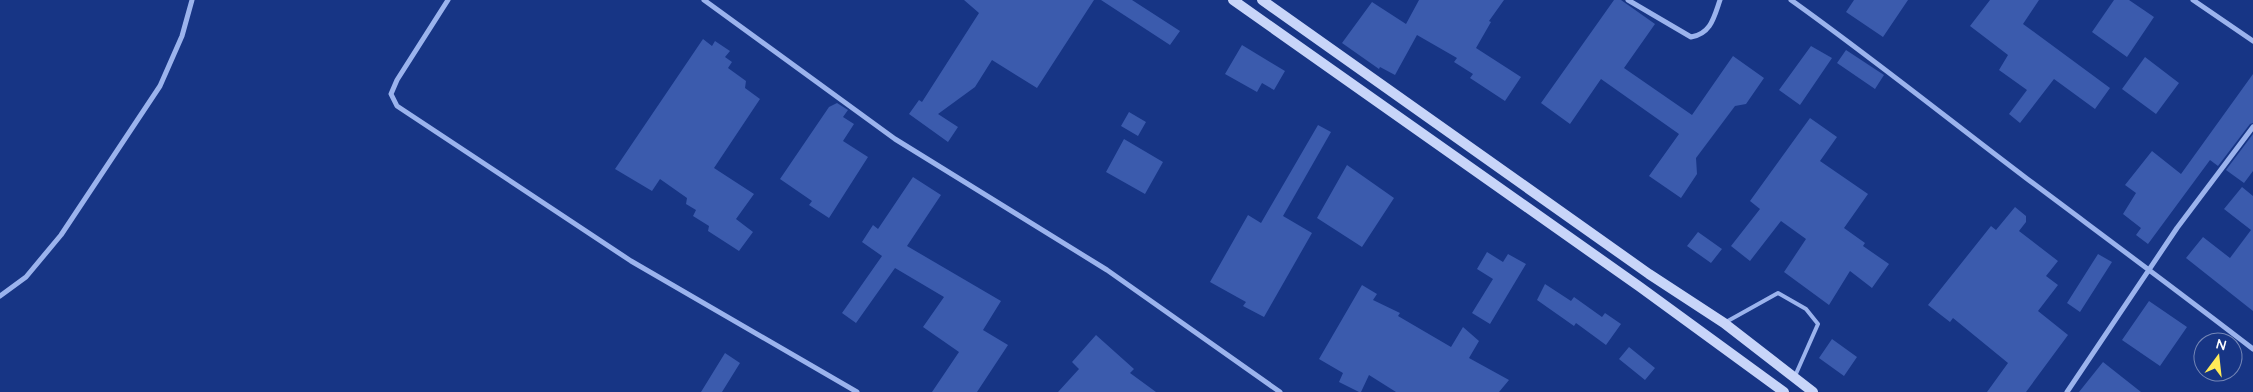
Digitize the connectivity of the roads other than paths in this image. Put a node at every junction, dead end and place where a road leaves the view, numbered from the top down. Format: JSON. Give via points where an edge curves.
{"nodes":[{"id":1,"x":192,"y":0,"type":"edge"},
{"id":2,"x":448,"y":0,"type":"edge"},
{"id":3,"x":704,"y":0,"type":"edge"},
{"id":4,"x":1234,"y":0,"type":"edge"},
{"id":5,"x":1262,"y":0,"type":"edge"},
{"id":6,"x":1628,"y":0,"type":"edge"},
{"id":7,"x":1720,"y":0,"type":"edge"},
{"id":8,"x":1791,"y":0,"type":"edge"},
{"id":9,"x":2193,"y":0,"type":"edge"},
{"id":10,"x":1274,"y":9,"type":"junction"},
{"id":11,"x":1264,"y":22,"type":"junction"},
{"id":12,"x":2253,"y":41,"type":"edge"},
{"id":13,"x":2253,"y":126,"type":"edge"},
{"id":14,"x":2151,"y":270,"type":"junction"},
{"id":15,"x":0,"y":296,"type":"edge"},
{"id":16,"x":1724,"y":323,"type":"junction"},
{"id":17,"x":2253,"y":349,"type":"edge"},
{"id":18,"x":1794,"y":379,"type":"junction"},
{"id":19,"x":857,"y":392,"type":"edge"},
{"id":20,"x":1280,"y":392,"type":"edge"},
{"id":21,"x":1784,"y":392,"type":"edge"},
{"id":22,"x":1813,"y":392,"type":"edge"},
{"id":23,"x":2067,"y":392,"type":"edge"}],
"edges":[{"from":1,"to":15,"type":"street","via":[[182,36],[160,86],[61,235],[26,277]]},
{"from":2,"to":19,"type":"street","via":[[397,80],[391,94],[397,106],[631,261]]},
{"from":3,"to":20,"type":"street","via":[[895,139],[1107,270]]},
{"from":4,"to":11,"type":"main road"},
{"from":5,"to":10,"type":"main road"},
{"from":6,"to":7,"type":"street","via":[[1691,36],[1700,35],[1710,27]]},
{"from":8,"to":14,"type":"street"},
{"from":9,"to":12,"type":"street"},
{"from":10,"to":11,"type":"main road"},
{"from":10,"to":16,"type":"main road","via":[[1649,274]]},
{"from":11,"to":21,"type":"main road"},
{"from":13,"to":14,"type":"street","via":[[2176,228]]},
{"from":14,"to":17,"type":"street"},
{"from":14,"to":23,"type":"street"},
{"from":16,"to":18,"type":"main road"},
{"from":16,"to":18,"type":"lane","via":[[1778,293],[1806,309],[1818,324]]},
{"from":18,"to":22,"type":"main road"}]}
